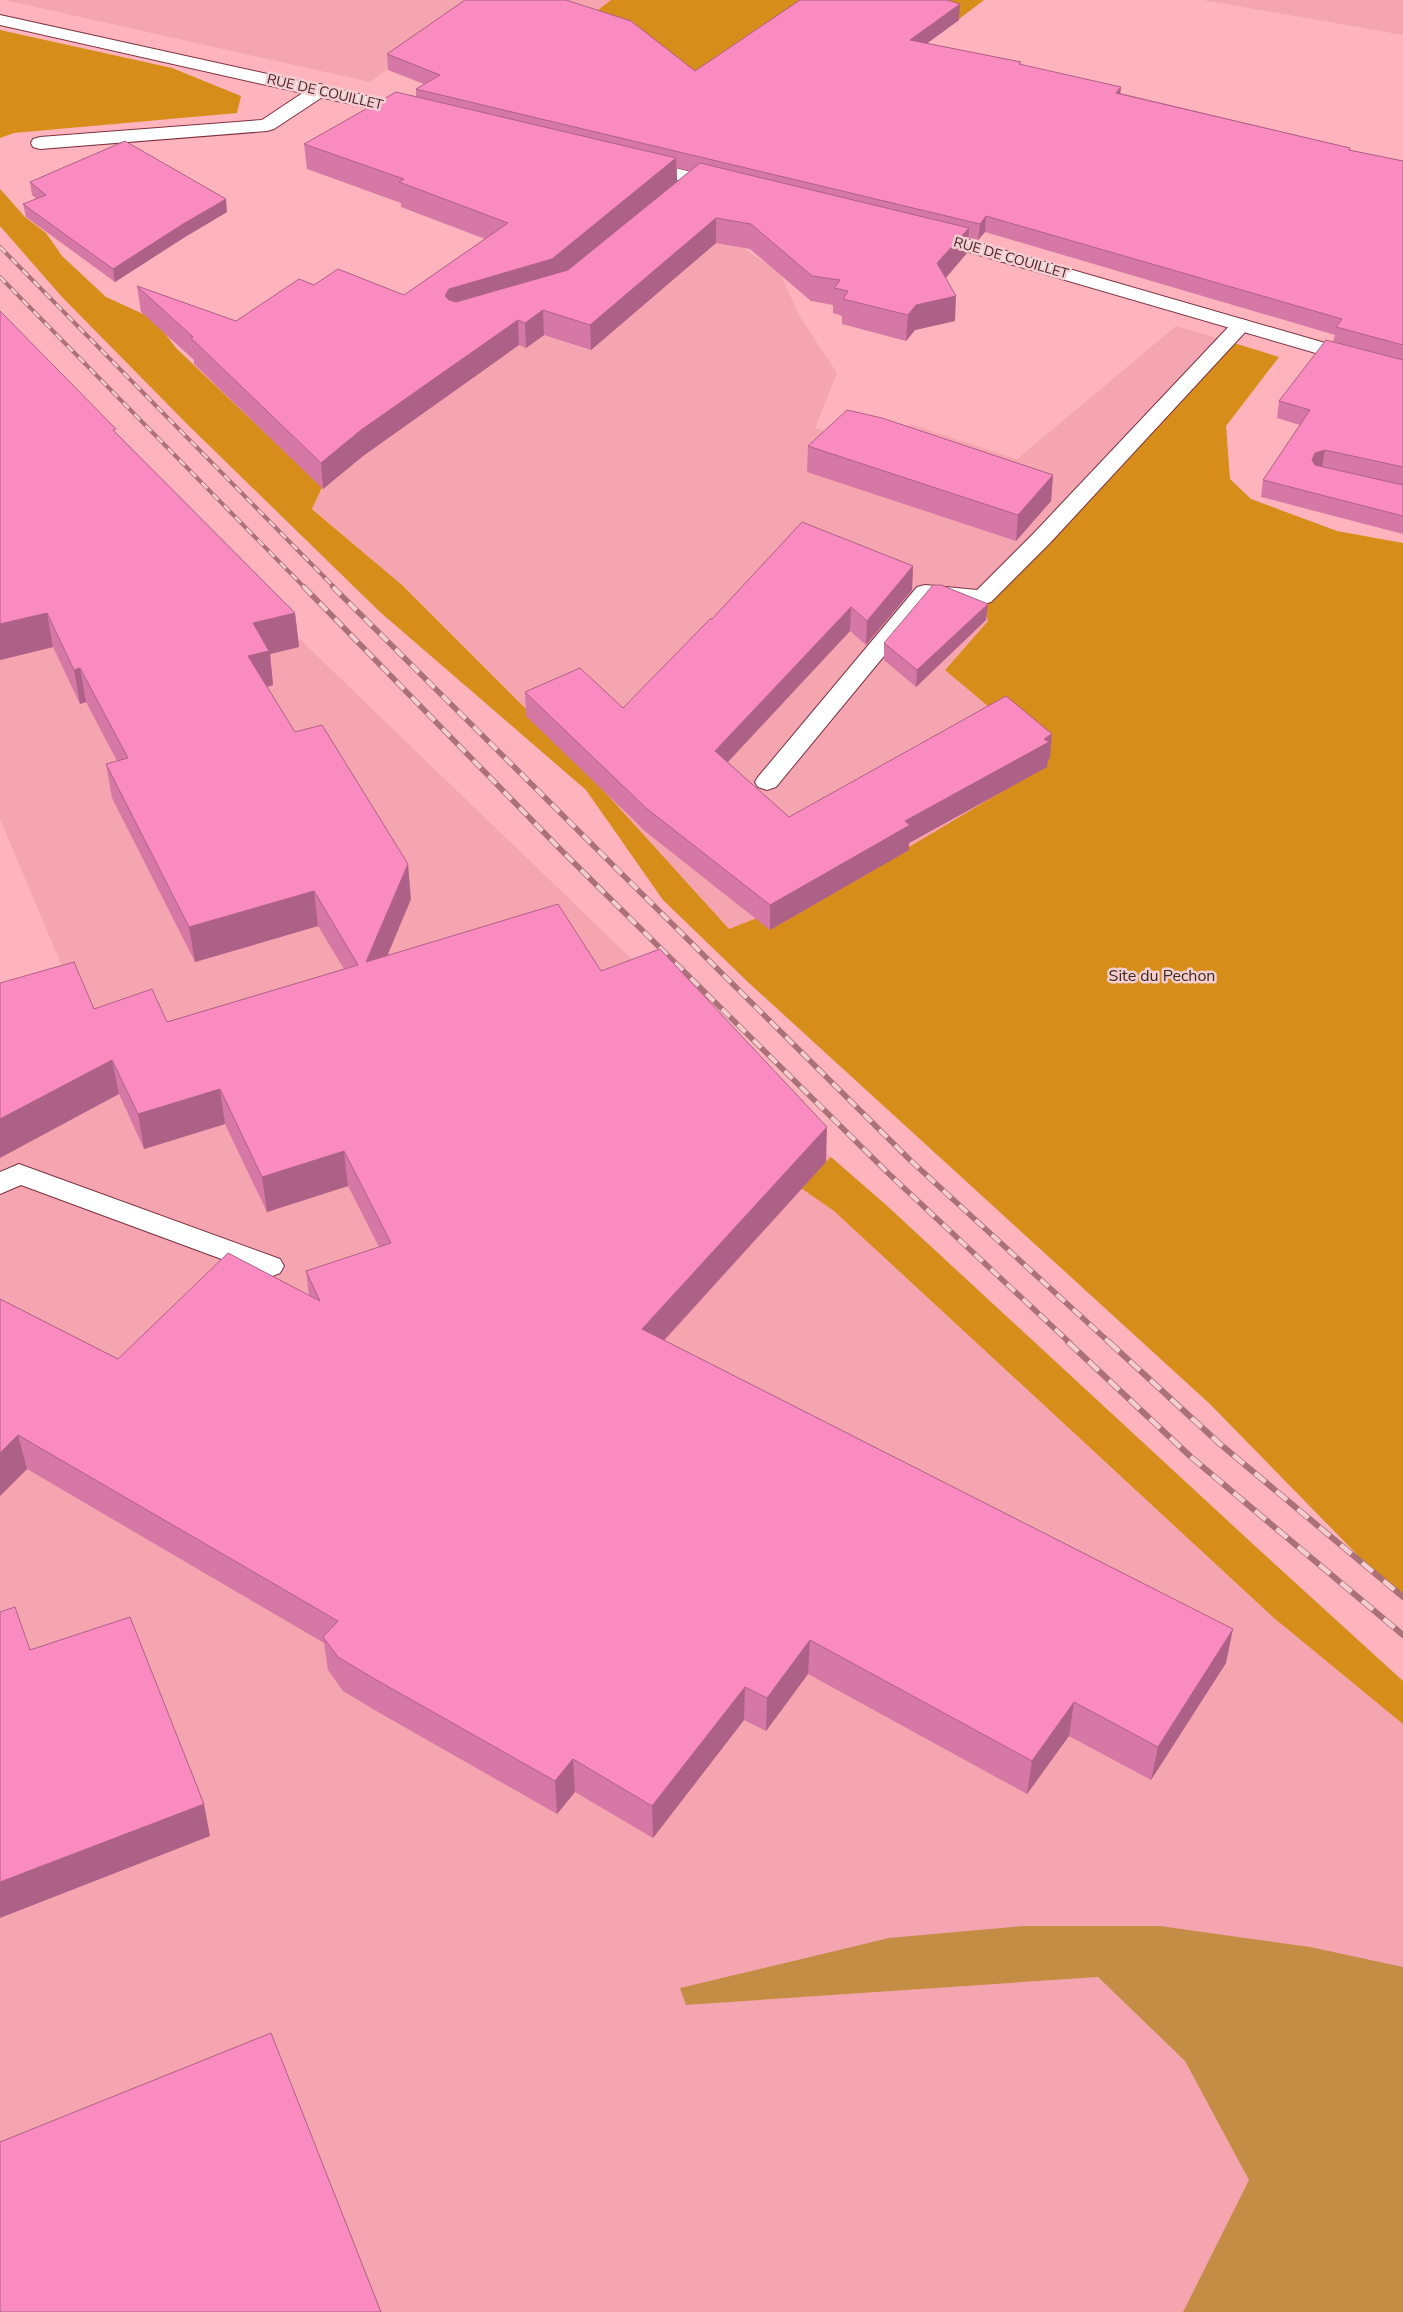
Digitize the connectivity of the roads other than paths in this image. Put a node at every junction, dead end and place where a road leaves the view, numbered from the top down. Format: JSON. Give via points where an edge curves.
{"nodes":[{"id":1,"x":0,"y":20,"type":"edge"},
{"id":2,"x":320,"y":90,"type":"junction"},
{"id":3,"x":426,"y":115,"type":"edge"},
{"id":4,"x":40,"y":143,"type":"dead end"},
{"id":5,"x":619,"y":160,"type":"edge"},
{"id":6,"x":739,"y":189,"type":"edge"},
{"id":7,"x":915,"y":232,"type":"edge"},
{"id":8,"x":1241,"y":325,"type":"junction"},
{"id":9,"x":1403,"y":370,"type":"edge"},
{"id":10,"x":767,"y":782,"type":"dead end"},
{"id":11,"x":0,"y":1184,"type":"edge"},
{"id":12,"x":270,"y":1266,"type":"dead end"}],
"edges":[{"from":1,"to":2,"type":"street","name":"RUE DE COUILLET"},
{"from":2,"to":3,"type":"street","name":"RUE DE COUILLET"},
{"from":2,"to":4,"type":"street","via":[[267,125]]},
{"from":5,"to":6,"type":"street","via":[[689,185]]},
{"from":7,"to":8,"type":"street","name":"RUE DE COUILLET"},
{"from":8,"to":9,"type":"street","name":"RUE DE COUILLET"},
{"from":8,"to":10,"type":"street","via":[[983,597],[925,592]]},
{"from":11,"to":12,"type":"street","via":[[19,1174]]}]}
